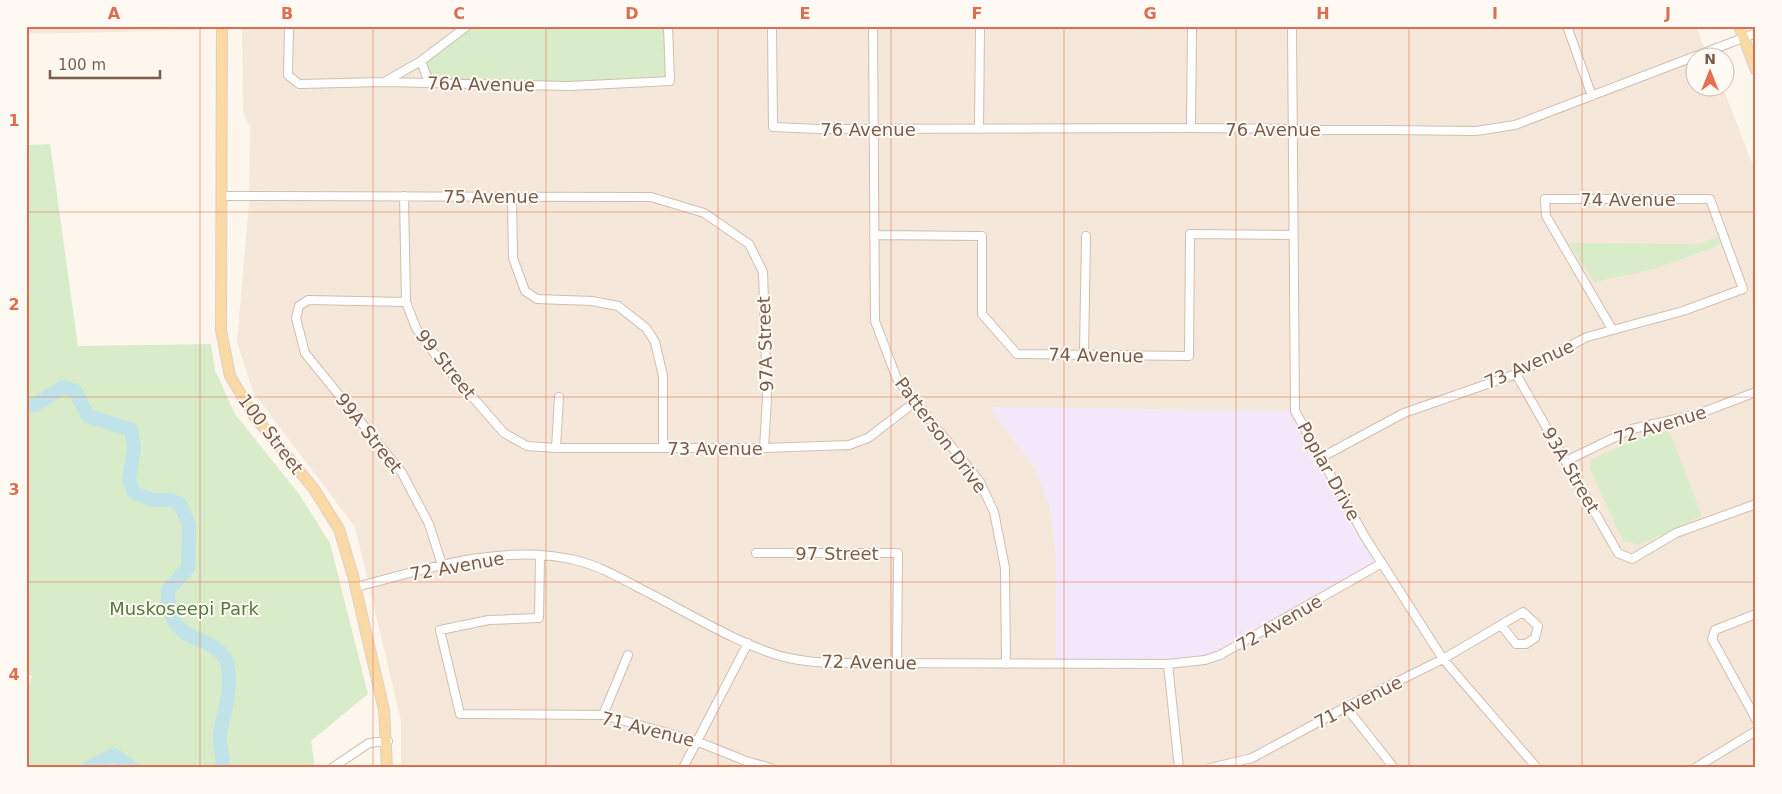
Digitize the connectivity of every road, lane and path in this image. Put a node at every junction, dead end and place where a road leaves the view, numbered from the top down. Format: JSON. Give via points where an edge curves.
{"nodes":[{"id":1,"x":222,"y":26,"type":"edge"},
{"id":2,"x":289,"y":26,"type":"edge"},
{"id":3,"x":467,"y":26,"type":"edge"},
{"id":4,"x":668,"y":26,"type":"edge"},
{"id":5,"x":772,"y":26,"type":"edge"},
{"id":6,"x":873,"y":26,"type":"edge"},
{"id":7,"x":980,"y":26,"type":"edge"},
{"id":8,"x":1192,"y":26,"type":"edge"},
{"id":9,"x":1292,"y":26,"type":"edge"},
{"id":10,"x":1567,"y":26,"type":"edge"},
{"id":11,"x":1739,"y":26,"type":"edge"},
{"id":12,"x":1756,"y":33,"type":"edge"},
{"id":13,"x":1743,"y":38,"type":"junction"},
{"id":14,"x":422,"y":61,"type":"junction"},
{"id":15,"x":1756,"y":70,"type":"edge"},
{"id":16,"x":384,"y":82,"type":"junction"},
{"id":17,"x":429,"y":83,"type":"junction"},
{"id":18,"x":1592,"y":96,"type":"junction"},
{"id":19,"x":1191,"y":128,"type":"junction"},
{"id":20,"x":874,"y":129,"type":"junction"},
{"id":21,"x":979,"y":129,"type":"junction"},
{"id":22,"x":1292,"y":129,"type":"junction"},
{"id":23,"x":221,"y":196,"type":"junction"},
{"id":24,"x":404,"y":196,"type":"junction"},
{"id":25,"x":512,"y":197,"type":"junction"},
{"id":26,"x":874,"y":235,"type":"junction"},
{"id":27,"x":1292,"y":235,"type":"junction"},
{"id":28,"x":1086,"y":236,"type":"dead end"},
{"id":29,"x":749,"y":244,"type":"joint"},
{"id":30,"x":1743,"y":289,"type":"joint"},
{"id":31,"x":406,"y":302,"type":"junction"},
{"id":32,"x":1612,"y":329,"type":"junction"},
{"id":33,"x":1084,"y":354,"type":"junction"},
{"id":34,"x":1516,"y":374,"type":"junction"},
{"id":35,"x":1756,"y":392,"type":"edge"},
{"id":36,"x":559,"y":397,"type":"dead end"},
{"id":37,"x":915,"y":402,"type":"junction"},
{"id":38,"x":504,"y":433,"type":"joint"},
{"id":39,"x":556,"y":448,"type":"junction"},
{"id":40,"x":663,"y":448,"type":"junction"},
{"id":41,"x":764,"y":448,"type":"junction"},
{"id":42,"x":1322,"y":457,"type":"junction"},
{"id":43,"x":1566,"y":461,"type":"junction"},
{"id":44,"x":1756,"y":504,"type":"edge"},
{"id":45,"x":756,"y":553,"type":"dead end"},
{"id":46,"x":540,"y":556,"type":"junction"},
{"id":47,"x":1382,"y":563,"type":"junction"},
{"id":48,"x":442,"y":565,"type":"junction"},
{"id":49,"x":356,"y":587,"type":"junction"},
{"id":50,"x":1756,"y":614,"type":"edge"},
{"id":51,"x":1502,"y":626,"type":"junction"},
{"id":52,"x":748,"y":643,"type":"junction"},
{"id":53,"x":628,"y":655,"type":"dead end"},
{"id":54,"x":1443,"y":659,"type":"junction"},
{"id":55,"x":897,"y":663,"type":"junction"},
{"id":56,"x":1006,"y":664,"type":"junction"},
{"id":57,"x":1168,"y":664,"type":"junction"},
{"id":58,"x":1346,"y":708,"type":"junction"},
{"id":59,"x":603,"y":715,"type":"junction"},
{"id":60,"x":1756,"y":720,"type":"edge"},
{"id":61,"x":1756,"y":731,"type":"edge"},
{"id":62,"x":388,"y":741,"type":"junction"},
{"id":63,"x":696,"y":741,"type":"junction"},
{"id":64,"x":332,"y":768,"type":"edge"},
{"id":65,"x":387,"y":768,"type":"edge"},
{"id":66,"x":682,"y":768,"type":"edge"},
{"id":67,"x":772,"y":768,"type":"edge"},
{"id":68,"x":1179,"y":768,"type":"edge"},
{"id":69,"x":1210,"y":768,"type":"edge"},
{"id":70,"x":1394,"y":768,"type":"edge"},
{"id":71,"x":1537,"y":768,"type":"edge"},
{"id":72,"x":1695,"y":768,"type":"edge"}],
"edges":[{"from":1,"to":23,"type":"main road","name":"100 Street"},
{"from":2,"to":16,"type":"street","name":"76A Avenue","via":[[288,75],[300,84]]},
{"from":3,"to":14,"type":"street"},
{"from":4,"to":17,"type":"street","name":"76A Avenue","via":[[670,81],[569,86]]},
{"from":5,"to":20,"type":"street","name":"76 Avenue","via":[[773,127]]},
{"from":6,"to":20,"type":"street","name":"Patterson Drive"},
{"from":7,"to":21,"type":"street"},
{"from":8,"to":19,"type":"street"},
{"from":9,"to":22,"type":"street","name":"Poplar Drive"},
{"from":10,"to":18,"type":"street"},
{"from":11,"to":13,"type":"main road"},
{"from":12,"to":13,"type":"street","name":"76 Avenue"},
{"from":13,"to":15,"type":"main road"},
{"from":13,"to":18,"type":"street","name":"76 Avenue"},
{"from":14,"to":16,"type":"street"},
{"from":14,"to":17,"type":"street"},
{"from":16,"to":17,"type":"street","name":"76A Avenue"},
{"from":18,"to":22,"type":"street","name":"76 Avenue","via":[[1515,125],[1476,131]]},
{"from":19,"to":21,"type":"street","name":"76 Avenue"},
{"from":19,"to":22,"type":"street","name":"76 Avenue"},
{"from":20,"to":21,"type":"street","name":"76 Avenue"},
{"from":20,"to":26,"type":"street","name":"Patterson Drive"},
{"from":22,"to":27,"type":"street","name":"Poplar Drive"},
{"from":23,"to":24,"type":"street","name":"75 Avenue"},
{"from":23,"to":49,"type":"main road","name":"100 Street","via":[[221,330],[230,376],[254,416],[333,516],[346,548]]},
{"from":24,"to":25,"type":"street","name":"75 Avenue"},
{"from":24,"to":31,"type":"street","name":"99 Street"},
{"from":25,"to":29,"type":"street","name":"75 Avenue","via":[[651,197],[704,213]]},
{"from":25,"to":40,"type":"street","via":[[513,258],[524,291],[537,299],[592,300],[618,306],[646,328],[655,342],[662,376]]},
{"from":26,"to":33,"type":"street","name":"74 Avenue","via":[[982,236],[982,314],[1017,354]]},
{"from":26,"to":37,"type":"street","name":"Patterson Drive","via":[[875,321],[897,379]]},
{"from":27,"to":33,"type":"street","name":"74 Avenue","via":[[1190,234],[1189,356]]},
{"from":27,"to":42,"type":"street","name":"Poplar Drive","via":[[1295,411]]},
{"from":28,"to":33,"type":"street"},
{"from":29,"to":41,"type":"street","name":"97A Street","via":[[763,272],[767,398]]},
{"from":30,"to":32,"type":"street","name":"73 Avenue","via":[[1684,311]]},
{"from":30,"to":32,"type":"street","name":"74 Avenue","via":[[1710,199],[1545,199],[1546,216]]},
{"from":31,"to":38,"type":"street","name":"99 Street","via":[[416,328],[434,353]]},
{"from":31,"to":48,"type":"street","name":"99A Street","via":[[308,300],[299,306],[296,318],[305,353],[402,473],[429,524]]},
{"from":32,"to":34,"type":"street","name":"73 Avenue","via":[[1587,337]]},
{"from":34,"to":42,"type":"street","name":"73 Avenue","via":[[1404,413]]},
{"from":34,"to":43,"type":"street","name":"93A Street"},
{"from":35,"to":43,"type":"street","name":"72 Avenue","via":[[1698,414],[1632,429]]},
{"from":36,"to":39,"type":"street"},
{"from":37,"to":41,"type":"street","name":"73 Avenue","via":[[868,438],[849,445]]},
{"from":37,"to":56,"type":"street","name":"Patterson Drive","via":[[980,482],[994,512],[1005,568]]},
{"from":38,"to":39,"type":"street","name":"73 Avenue","via":[[527,446]]},
{"from":39,"to":40,"type":"street","name":"73 Avenue"},
{"from":40,"to":41,"type":"street","name":"73 Avenue"},
{"from":42,"to":47,"type":"street","name":"Poplar Drive"},
{"from":43,"to":44,"type":"street","name":"93A Street","via":[[1618,553],[1632,559],[1676,534]]},
{"from":45,"to":55,"type":"street","name":"97 Street","via":[[898,553]]},
{"from":46,"to":48,"type":"street","name":"72 Avenue","via":[[484,558]]},
{"from":46,"to":52,"type":"street","name":"72 Avenue","via":[[558,556],[593,565]]},
{"from":46,"to":59,"type":"street","name":"71 Avenue","via":[[539,618],[489,620],[440,630],[460,714]]},
{"from":47,"to":54,"type":"street","name":"Poplar Drive"},
{"from":47,"to":57,"type":"street","name":"72 Avenue","via":[[1220,656]]},
{"from":48,"to":49,"type":"street","name":"72 Avenue"},
{"from":49,"to":62,"type":"main road","name":"100 Street"},
{"from":50,"to":60,"type":"street","via":[[1715,630],[1712,638]]},
{"from":51,"to":51,"type":"street","name":"71 Avenue","via":[[1516,644],[1526,644],[1535,638],[1538,626],[1523,612]]},
{"from":51,"to":54,"type":"street","name":"71 Avenue"},
{"from":52,"to":55,"type":"street","name":"72 Avenue","via":[[788,658],[812,662]]},
{"from":52,"to":63,"type":"street"},
{"from":53,"to":59,"type":"street"},
{"from":54,"to":58,"type":"street","name":"71 Avenue"},
{"from":54,"to":71,"type":"street","name":"Poplar Drive"},
{"from":55,"to":56,"type":"street","name":"72 Avenue"},
{"from":56,"to":57,"type":"street","name":"72 Avenue"},
{"from":57,"to":68,"type":"street"},
{"from":58,"to":69,"type":"street","name":"71 Avenue","via":[[1252,758]]},
{"from":58,"to":70,"type":"street"},
{"from":59,"to":63,"type":"street","name":"71 Avenue"},
{"from":61,"to":72,"type":"street"},
{"from":62,"to":64,"type":"street","via":[[369,743]]},
{"from":62,"to":65,"type":"main road","name":"100 Street"},
{"from":63,"to":66,"type":"street"},
{"from":63,"to":67,"type":"street","name":"71 Avenue"}]}
